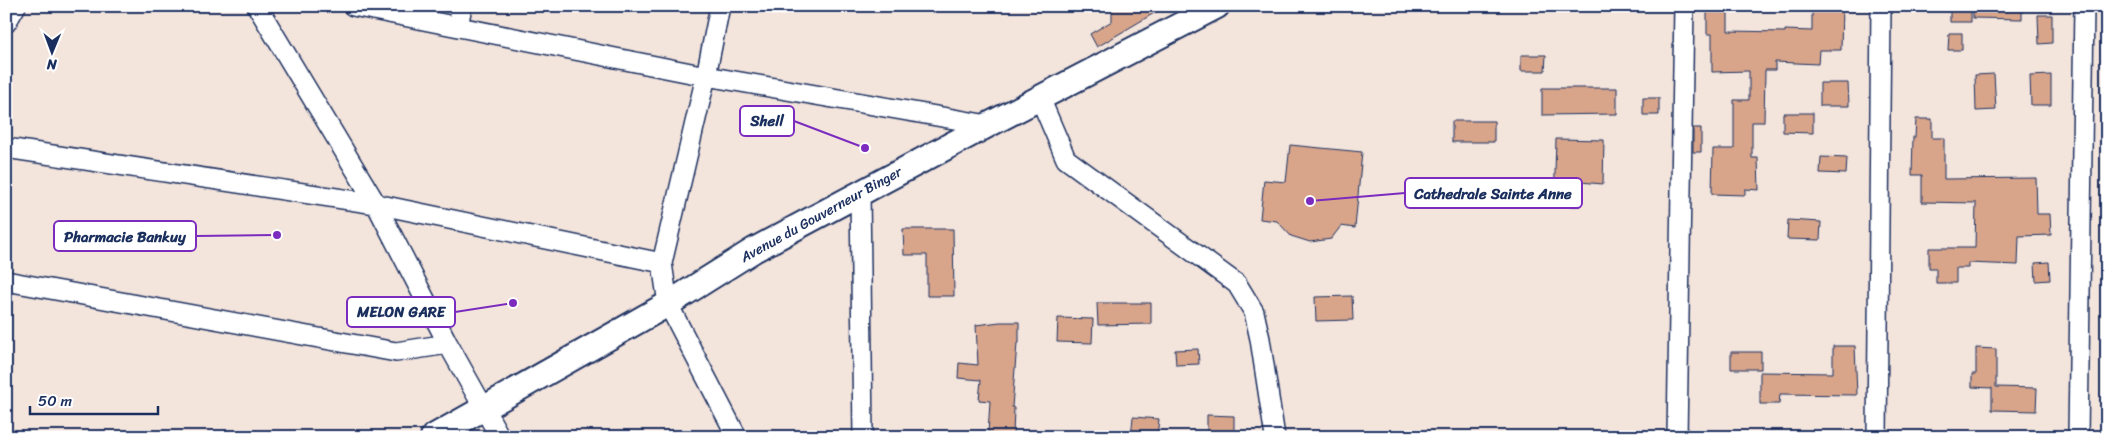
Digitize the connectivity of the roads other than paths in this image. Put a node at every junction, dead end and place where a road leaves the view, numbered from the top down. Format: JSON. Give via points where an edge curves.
{"nodes":[{"id":1,"x":16,"y":6,"type":"edge"},
{"id":2,"x":257,"y":6,"type":"edge"},
{"id":3,"x":353,"y":6,"type":"edge"},
{"id":4,"x":462,"y":6,"type":"edge"},
{"id":5,"x":720,"y":6,"type":"edge"},
{"id":6,"x":1217,"y":6,"type":"edge"},
{"id":7,"x":1684,"y":6,"type":"edge"},
{"id":8,"x":1881,"y":6,"type":"edge"},
{"id":9,"x":2084,"y":6,"type":"edge"},
{"id":10,"x":6,"y":23,"type":"edge"},
{"id":11,"x":458,"y":27,"type":"junction"},
{"id":12,"x":706,"y":76,"type":"junction"},
{"id":13,"x":1040,"y":98,"type":"junction"},
{"id":14,"x":988,"y":125,"type":"junction"},
{"id":15,"x":6,"y":148,"type":"edge"},
{"id":16,"x":860,"y":192,"type":"junction"},
{"id":17,"x":376,"y":204,"type":"junction"},
{"id":18,"x":662,"y":263,"type":"junction"},
{"id":19,"x":6,"y":281,"type":"edge"},
{"id":20,"x":668,"y":304,"type":"junction"},
{"id":21,"x":448,"y":344,"type":"junction"},
{"id":22,"x":485,"y":408,"type":"junction"},
{"id":23,"x":434,"y":437,"type":"edge"},
{"id":24,"x":500,"y":437,"type":"edge"},
{"id":25,"x":737,"y":437,"type":"edge"},
{"id":26,"x":863,"y":437,"type":"edge"},
{"id":27,"x":1275,"y":437,"type":"edge"},
{"id":28,"x":1676,"y":437,"type":"edge"},
{"id":29,"x":1877,"y":437,"type":"edge"},
{"id":30,"x":2078,"y":437,"type":"edge"}],
"edges":[{"from":1,"to":10,"type":"street"},
{"from":2,"to":17,"type":"street"},
{"from":3,"to":11,"type":"street"},
{"from":4,"to":11,"type":"street"},
{"from":5,"to":12,"type":"street"},
{"from":6,"to":13,"type":"main road","name":"Avenue du Gouverneur Binger"},
{"from":7,"to":28,"type":"street"},
{"from":8,"to":29,"type":"street"},
{"from":9,"to":30,"type":"street"},
{"from":11,"to":12,"type":"street"},
{"from":12,"to":14,"type":"street"},
{"from":12,"to":18,"type":"street"},
{"from":13,"to":14,"type":"main road","name":"Avenue du Gouverneur Binger"},
{"from":13,"to":27,"type":"street","via":[[1066,159],[1237,284],[1254,312]]},
{"from":14,"to":16,"type":"main road","name":"Avenue du Gouverneur Binger"},
{"from":15,"to":17,"type":"street"},
{"from":16,"to":20,"type":"main road","name":"Avenue du Gouverneur Binger","via":[[754,250]]},
{"from":16,"to":26,"type":"street"},
{"from":17,"to":18,"type":"street"},
{"from":17,"to":21,"type":"street"},
{"from":18,"to":20,"type":"street"},
{"from":19,"to":21,"type":"street","via":[[396,352]]},
{"from":20,"to":22,"type":"main road","name":"Avenue du Gouverneur Binger"},
{"from":20,"to":25,"type":"street"},
{"from":21,"to":22,"type":"street"},
{"from":22,"to":23,"type":"main road","name":"Avenue du Gouverneur Binger"},
{"from":22,"to":24,"type":"street"}]}
